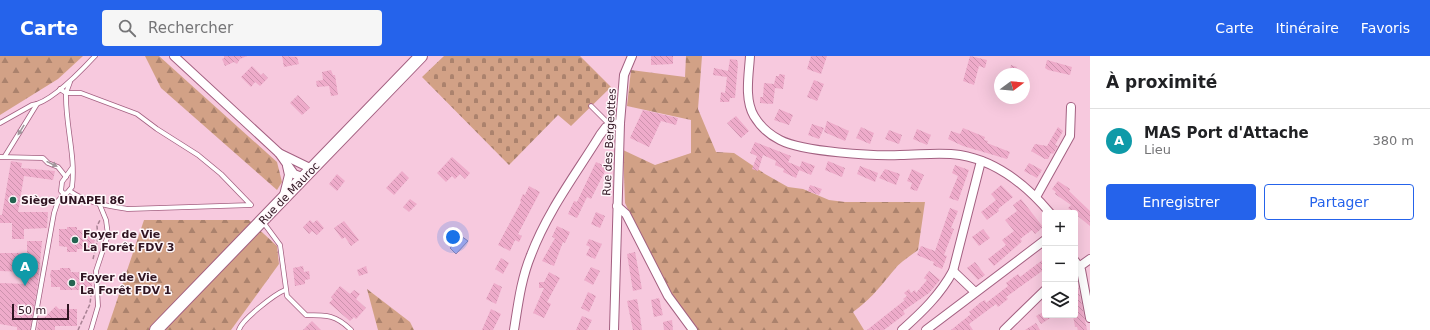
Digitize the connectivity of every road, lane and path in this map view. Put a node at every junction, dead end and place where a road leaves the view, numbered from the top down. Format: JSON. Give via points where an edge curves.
{"nodes":[{"id":1,"x":95,"y":56,"type":"edge"},
{"id":2,"x":174,"y":56,"type":"edge"},
{"id":3,"x":421,"y":56,"type":"edge"},
{"id":4,"x":632,"y":56,"type":"edge"},
{"id":5,"x":750,"y":56,"type":"edge"},
{"id":6,"x":70,"y":81,"type":"junction"},
{"id":7,"x":60,"y":89,"type":"junction"},
{"id":8,"x":66,"y":93,"type":"junction"},
{"id":9,"x":37,"y":104,"type":"junction"},
{"id":10,"x":591,"y":106,"type":"dead end"},
{"id":11,"x":1071,"y":107,"type":"dead end"},
{"id":12,"x":620,"y":123,"type":"junction"},
{"id":13,"x":0,"y":124,"type":"edge"},
{"id":14,"x":610,"y":125,"type":"junction"},
{"id":15,"x":279,"y":153,"type":"junction"},
{"id":16,"x":5,"y":156,"type":"junction"},
{"id":17,"x":0,"y":157,"type":"edge"},
{"id":18,"x":981,"y":161,"type":"junction"},
{"id":19,"x":286,"y":165,"type":"junction"},
{"id":20,"x":72,"y":167,"type":"junction"},
{"id":21,"x":308,"y":173,"type":"junction"},
{"id":22,"x":66,"y":177,"type":"junction"},
{"id":23,"x":70,"y":191,"type":"junction"},
{"id":24,"x":64,"y":194,"type":"junction"},
{"id":25,"x":1036,"y":197,"type":"junction"},
{"id":26,"x":283,"y":198,"type":"junction"},
{"id":27,"x":99,"y":203,"type":"junction"},
{"id":28,"x":617,"y":206,"type":"junction"},
{"id":29,"x":1047,"y":210,"type":"edge"},
{"id":30,"x":261,"y":221,"type":"junction"},
{"id":31,"x":1042,"y":242,"type":"edge"},
{"id":32,"x":1090,"y":259,"type":"edge"},
{"id":33,"x":1078,"y":265,"type":"edge"},
{"id":34,"x":1078,"y":270,"type":"edge"},
{"id":35,"x":954,"y":271,"type":"junction"},
{"id":36,"x":285,"y":290,"type":"junction"},
{"id":37,"x":975,"y":292,"type":"junction"},
{"id":38,"x":1042,"y":293,"type":"edge"},
{"id":39,"x":1090,"y":317,"type":"edge"},
{"id":40,"x":33,"y":330,"type":"edge"},
{"id":41,"x":91,"y":330,"type":"edge"},
{"id":42,"x":156,"y":330,"type":"edge"},
{"id":43,"x":239,"y":330,"type":"edge"},
{"id":44,"x":351,"y":330,"type":"edge"},
{"id":45,"x":514,"y":330,"type":"edge"},
{"id":46,"x":614,"y":330,"type":"edge"},
{"id":47,"x":693,"y":330,"type":"edge"},
{"id":48,"x":902,"y":330,"type":"edge"},
{"id":49,"x":926,"y":330,"type":"edge"},
{"id":50,"x":1004,"y":330,"type":"edge"}],
"edges":[{"from":1,"to":6,"type":"lane"},
{"from":2,"to":15,"type":"street"},
{"from":3,"to":21,"type":"street","name":"Rue de Mauroc"},
{"from":4,"to":12,"type":"street","name":"Rue des Bergeottes","via":[[624,75]]},
{"from":5,"to":18,"type":"street","via":[[748,97],[754,115],[767,132],[780,140],[806,148],[871,155],[952,154]]},
{"from":6,"to":7,"type":"lane"},
{"from":6,"to":8,"type":"lane"},
{"from":7,"to":8,"type":"lane"},
{"from":7,"to":9,"type":"lane"},
{"from":8,"to":20,"type":"lane"},
{"from":8,"to":27,"type":"lane","via":[[81,93],[137,114],[198,155],[251,205],[128,209]]},
{"from":9,"to":13,"type":"lane"},
{"from":9,"to":16,"type":"lane","one_way":true},
{"from":10,"to":14,"type":"lane"},
{"from":11,"to":25,"type":"street","via":[[1070,136]]},
{"from":12,"to":14,"type":"street"},
{"from":12,"to":28,"type":"street","name":"Rue des Bergeottes"},
{"from":14,"to":45,"type":"street","via":[[600,135],[543,226],[530,255]]},
{"from":15,"to":19,"type":"street"},
{"from":15,"to":21,"type":"street"},
{"from":16,"to":17,"type":"lane"},
{"from":16,"to":22,"type":"lane","one_way":true,"via":[[43,158],[58,167]]},
{"from":18,"to":25,"type":"street","via":[[1013,178]]},
{"from":18,"to":35,"type":"street"},
{"from":19,"to":21,"type":"street","via":[[294,174]]},
{"from":19,"to":26,"type":"street","via":[[288,180]]},
{"from":20,"to":22,"type":"lane"},
{"from":20,"to":23,"type":"lane","via":[[73,182]]},
{"from":21,"to":26,"type":"street","name":"Rue de Mauroc"},
{"from":22,"to":24,"type":"lane","via":[[62,182],[61,191]]},
{"from":23,"to":24,"type":"lane"},
{"from":23,"to":27,"type":"lane","via":[[79,198]]},
{"from":24,"to":40,"type":"lane","via":[[56,207],[49,234]]},
{"from":25,"to":29,"type":"street"},
{"from":26,"to":30,"type":"street","name":"Rue de Mauroc"},
{"from":27,"to":41,"type":"lane","via":[[106,220],[108,235],[96,271],[98,306]]},
{"from":28,"to":46,"type":"street","name":"Rue des Bergeottes"},
{"from":28,"to":47,"type":"street","via":[[626,214],[668,296]]},
{"from":30,"to":36,"type":"lane","via":[[280,245]]},
{"from":30,"to":42,"type":"street","name":"Rue de Mauroc"},
{"from":31,"to":37,"type":"street"},
{"from":32,"to":33,"type":"street"},
{"from":34,"to":39,"type":"street","via":[[1085,286]]},
{"from":35,"to":37,"type":"street"},
{"from":35,"to":48,"type":"street","via":[[929,305]]},
{"from":36,"to":43,"type":"lane","via":[[245,321]]},
{"from":36,"to":44,"type":"lane","via":[[287,296],[306,315],[324,314],[338,319]]},
{"from":37,"to":49,"type":"street"},
{"from":38,"to":50,"type":"street"}]}
